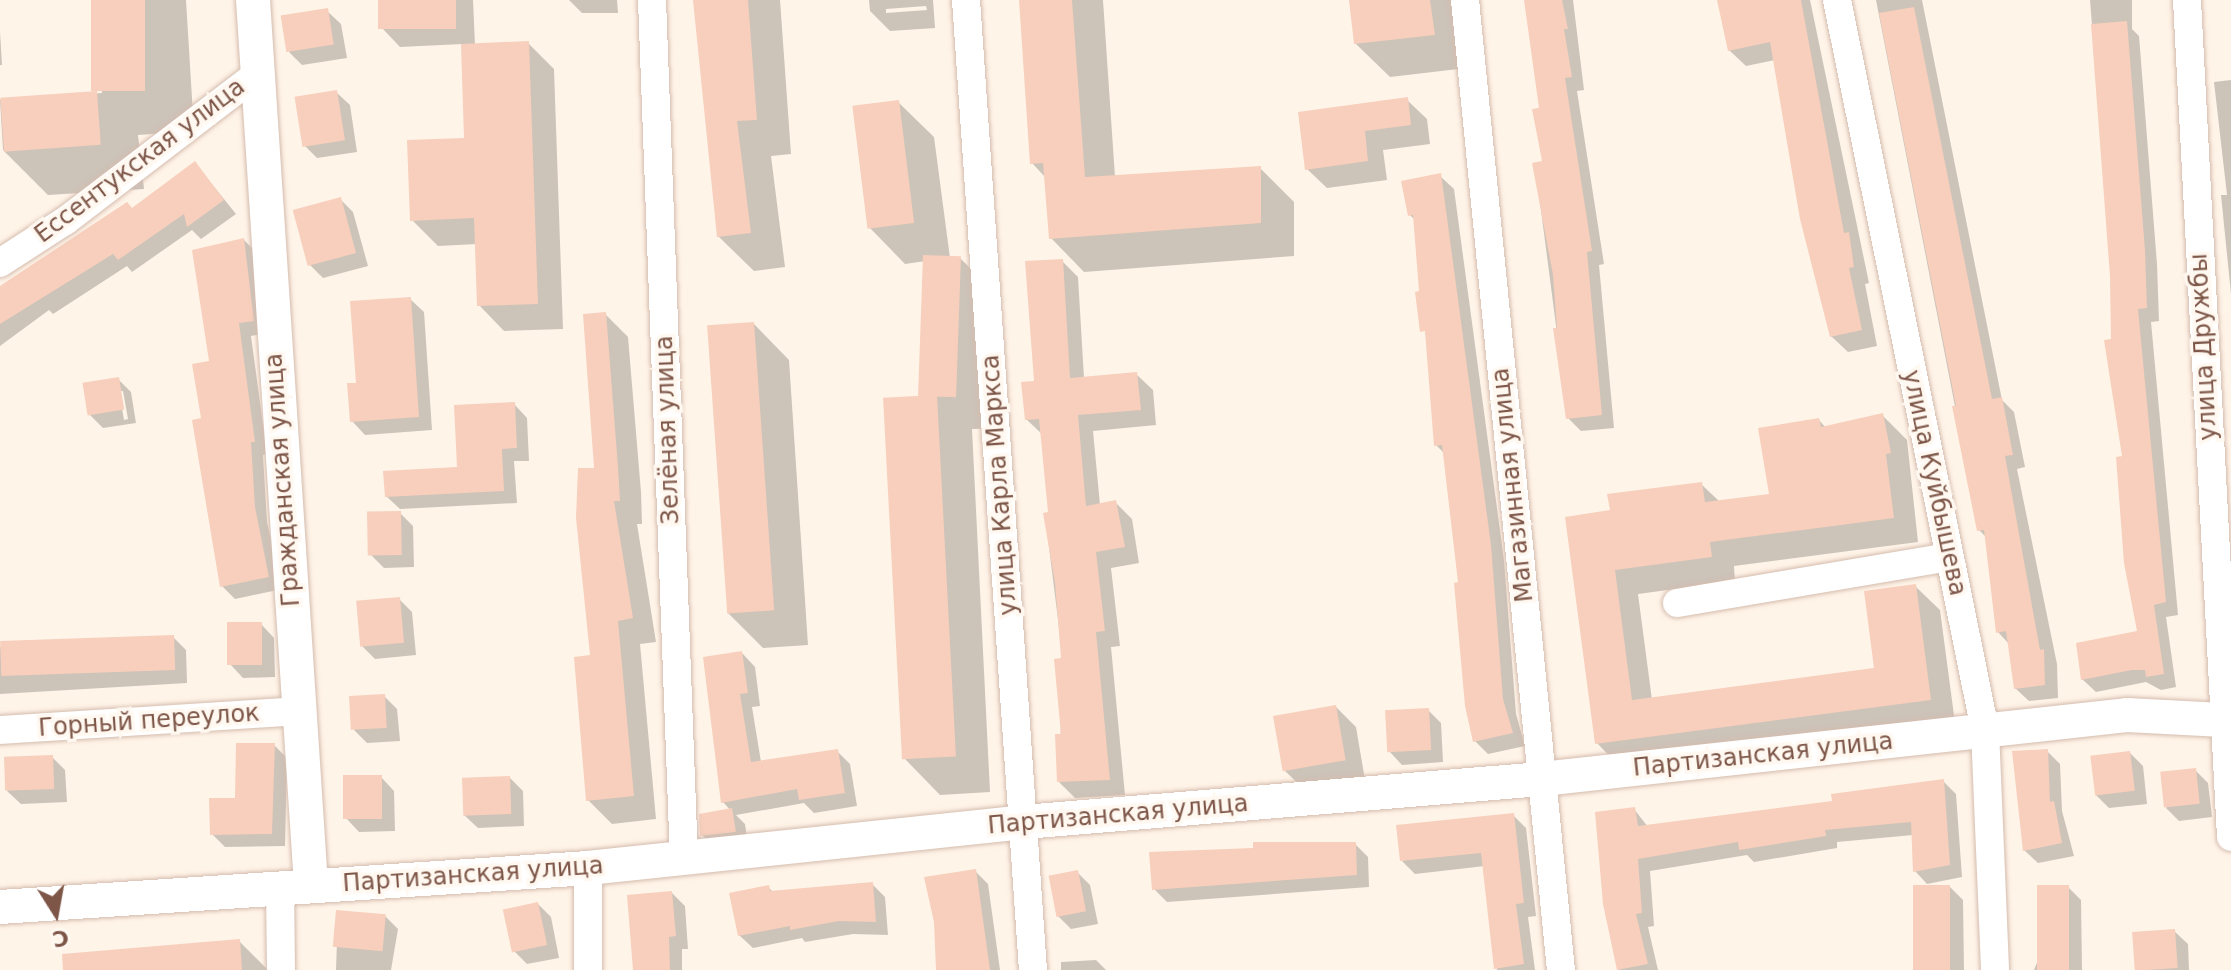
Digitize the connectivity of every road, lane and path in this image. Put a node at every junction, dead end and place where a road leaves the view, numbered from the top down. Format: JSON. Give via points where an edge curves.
{"nodes":[{"id":1,"x":253,"y":0,"type":"edge"},
{"id":2,"x":652,"y":0,"type":"edge"},
{"id":3,"x":966,"y":0,"type":"edge"},
{"id":4,"x":1465,"y":0,"type":"edge"},
{"id":5,"x":1837,"y":0,"type":"edge"},
{"id":6,"x":2187,"y":0,"type":"edge"},
{"id":7,"x":257,"y":74,"type":"junction"},
{"id":8,"x":0,"y":263,"type":"edge"},
{"id":9,"x":1949,"y":557,"type":"junction"},
{"id":10,"x":1677,"y":603,"type":"dead end"},
{"id":11,"x":298,"y":711,"type":"junction"},
{"id":12,"x":2227,"y":724,"type":"edge"},
{"id":13,"x":0,"y":730,"type":"edge"},
{"id":14,"x":1985,"y":730,"type":"junction"},
{"id":15,"x":1542,"y":779,"type":"junction"},
{"id":16,"x":1024,"y":822,"type":"junction"},
{"id":17,"x":2231,"y":837,"type":"edge"},
{"id":18,"x":684,"y":859,"type":"junction"},
{"id":19,"x":588,"y":868,"type":"junction"},
{"id":20,"x":296,"y":887,"type":"junction"},
{"id":21,"x":0,"y":907,"type":"edge"},
{"id":22,"x":281,"y":970,"type":"edge"},
{"id":23,"x":588,"y":970,"type":"edge"},
{"id":24,"x":1033,"y":970,"type":"edge"},
{"id":25,"x":1561,"y":970,"type":"edge"},
{"id":26,"x":1995,"y":970,"type":"edge"}],
"edges":[{"from":1,"to":7,"type":"street","name":"Ессентукская улица"},
{"from":2,"to":18,"type":"street","name":"Зелёная улица"},
{"from":3,"to":16,"type":"street","name":"улица Карла Маркса"},
{"from":4,"to":15,"type":"street","name":"Магазинная улица"},
{"from":5,"to":9,"type":"street","name":"улица Куйбышева"},
{"from":6,"to":12,"type":"street","name":"улица Дружбы"},
{"from":7,"to":8,"type":"street","name":"Ессентукская улица","via":[[65,221]]},
{"from":7,"to":11,"type":"street","name":"Гражданская улица"},
{"from":9,"to":10,"type":"street"},
{"from":9,"to":14,"type":"street","name":"улица Куйбышева"},
{"from":11,"to":13,"type":"street","name":"Горный переулок"},
{"from":11,"to":20,"type":"street","name":"Гражданская улица"},
{"from":12,"to":14,"type":"street","name":"Партизанская улица","via":[[2127,715]]},
{"from":12,"to":17,"type":"street","name":"улица Дружбы"},
{"from":14,"to":15,"type":"street","name":"Партизанская улица"},
{"from":14,"to":26,"type":"street","name":"улица Куйбышева"},
{"from":15,"to":16,"type":"street","name":"Партизанская улица"},
{"from":15,"to":25,"type":"street","name":"Магазинная улица"},
{"from":16,"to":18,"type":"street","name":"Партизанская улица"},
{"from":16,"to":24,"type":"street","name":"улица Карла Маркса"},
{"from":18,"to":19,"type":"street","name":"Партизанская улица"},
{"from":19,"to":20,"type":"street","name":"Партизанская улица"},
{"from":19,"to":23,"type":"street"},
{"from":20,"to":21,"type":"street","name":"Партизанская улица"},
{"from":20,"to":22,"type":"street","name":"Гражданская улица"}]}
